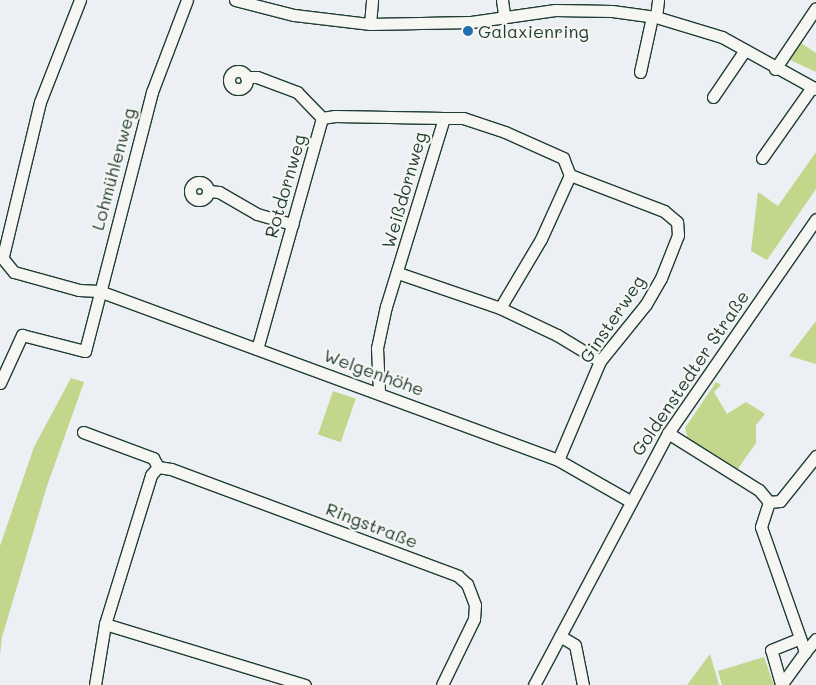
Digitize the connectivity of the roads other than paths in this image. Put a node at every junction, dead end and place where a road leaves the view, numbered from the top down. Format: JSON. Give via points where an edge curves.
{"nodes":[{"id":1,"x":80,"y":0,"type":"edge"},
{"id":2,"x":187,"y":0,"type":"edge"},
{"id":3,"x":235,"y":0,"type":"edge"},
{"id":4,"x":372,"y":0,"type":"edge"},
{"id":5,"x":502,"y":0,"type":"edge"},
{"id":6,"x":658,"y":0,"type":"edge"},
{"id":7,"x":816,"y":8,"type":"edge"},
{"id":8,"x":504,"y":15,"type":"junction"},
{"id":9,"x":654,"y":17,"type":"junction"},
{"id":10,"x":370,"y":24,"type":"junction"},
{"id":11,"x":745,"y":50,"type":"junction"},
{"id":12,"x":775,"y":68,"type":"junction"},
{"id":13,"x":640,"y":72,"type":"dead end"},
{"id":14,"x":246,"y":77,"type":"dead end"},
{"id":15,"x":814,"y":88,"type":"edge"},
{"id":16,"x":713,"y":97,"type":"dead end"},
{"id":17,"x":322,"y":118,"type":"junction"},
{"id":18,"x":444,"y":118,"type":"junction"},
{"id":19,"x":762,"y":158,"type":"dead end"},
{"id":20,"x":570,"y":175,"type":"junction"},
{"id":21,"x":208,"y":191,"type":"dead end"},
{"id":22,"x":816,"y":219,"type":"edge"},
{"id":23,"x":293,"y":224,"type":"junction"},
{"id":24,"x":2,"y":256,"type":"edge"},
{"id":25,"x":398,"y":273,"type":"junction"},
{"id":26,"x":99,"y":291,"type":"junction"},
{"id":27,"x":500,"y":308,"type":"junction"},
{"id":28,"x":257,"y":349,"type":"junction"},
{"id":29,"x":600,"y":361,"type":"junction"},
{"id":30,"x":0,"y":383,"type":"edge"},
{"id":31,"x":379,"y":392,"type":"junction"},
{"id":32,"x":83,"y":432,"type":"dead end"},
{"id":33,"x":668,"y":432,"type":"junction"},
{"id":34,"x":816,"y":456,"type":"edge"},
{"id":35,"x":558,"y":460,"type":"junction"},
{"id":36,"x":158,"y":467,"type":"junction"},
{"id":37,"x":630,"y":501,"type":"junction"},
{"id":38,"x":769,"y":502,"type":"junction"},
{"id":39,"x":105,"y":624,"type":"junction"},
{"id":40,"x":560,"y":636,"type":"junction"},
{"id":41,"x":800,"y":638,"type":"junction"},
{"id":42,"x":816,"y":639,"type":"edge"},
{"id":43,"x":805,"y":652,"type":"junction"},
{"id":44,"x":781,"y":684,"type":"edge"},
{"id":45,"x":95,"y":685,"type":"edge"},
{"id":46,"x":306,"y":685,"type":"edge"},
{"id":47,"x":442,"y":685,"type":"edge"},
{"id":48,"x":534,"y":685,"type":"edge"},
{"id":49,"x":583,"y":685,"type":"edge"}],
"edges":[{"from":1,"to":24,"type":"street","via":[[40,102]]},
{"from":2,"to":26,"type":"street","name":"Lohmühlenweg","via":[[152,92]]},
{"from":3,"to":10,"type":"street","via":[[294,15]]},
{"from":4,"to":10,"type":"street"},
{"from":5,"to":8,"type":"street"},
{"from":6,"to":9,"type":"street"},
{"from":7,"to":12,"type":"street"},
{"from":8,"to":9,"type":"street","via":[[555,10],[612,11]]},
{"from":8,"to":10,"type":"street","via":[[471,22]]},
{"from":9,"to":11,"type":"street","via":[[714,34]]},
{"from":9,"to":13,"type":"street"},
{"from":11,"to":12,"type":"street"},
{"from":11,"to":16,"type":"street"},
{"from":12,"to":15,"type":"street"},
{"from":14,"to":17,"type":"street","name":"Rotdornweg","via":[[257,77],[297,92]]},
{"from":15,"to":19,"type":"street"},
{"from":17,"to":18,"type":"street","name":"Weißdornweg"},
{"from":17,"to":23,"type":"street","name":"Rotdornweg"},
{"from":18,"to":20,"type":"street","via":[[464,118],[563,158]]},
{"from":18,"to":25,"type":"street","name":"Weißdornweg"},
{"from":20,"to":27,"type":"street","via":[[541,239]]},
{"from":20,"to":29,"type":"street","name":"Ginsterweg","via":[[664,211],[677,222],[678,235],[661,278],[630,328]]},
{"from":21,"to":23,"type":"street","via":[[219,192],[257,214]]},
{"from":22,"to":33,"type":"street","name":"Goldenstedter Straße"},
{"from":23,"to":28,"type":"street","name":"Rotdornweg"},
{"from":24,"to":26,"type":"street","name":"Welgenhöhe","via":[[6,266],[14,272],[79,290]]},
{"from":25,"to":27,"type":"street"},
{"from":25,"to":31,"type":"street","name":"Weißdornweg","via":[[386,306],[377,348]]},
{"from":26,"to":28,"type":"street","name":"Welgenhöhe"},
{"from":26,"to":30,"type":"street","name":"Lohmühlenweg","via":[[85,351],[22,335]]},
{"from":27,"to":29,"type":"street","via":[[558,335]]},
{"from":28,"to":31,"type":"street","name":"Welgenhöhe"},
{"from":29,"to":35,"type":"street","name":"Ginsterweg"},
{"from":31,"to":35,"type":"street","name":"Welgenhöhe"},
{"from":32,"to":36,"type":"street","name":"Ringstraße","via":[[153,458]]},
{"from":33,"to":37,"type":"street","name":"Goldenstedter Straße"},
{"from":33,"to":38,"type":"street","via":[[759,490]]},
{"from":34,"to":38,"type":"street","via":[[780,501]]},
{"from":35,"to":37,"type":"street","name":"Welgenhöhe"},
{"from":36,"to":39,"type":"street","via":[[151,475]]},
{"from":36,"to":47,"type":"street","name":"Ringstraße","via":[[171,469],[458,576],[468,584],[475,604],[474,619]]},
{"from":37,"to":40,"type":"street","name":"Goldenstedter Straße"},
{"from":38,"to":41,"type":"street","via":[[761,527]]},
{"from":39,"to":45,"type":"street"},
{"from":39,"to":46,"type":"street"},
{"from":40,"to":48,"type":"street","name":"Goldenstedter Straße"},
{"from":40,"to":49,"type":"street","via":[[575,645]]},
{"from":41,"to":43,"type":"street"},
{"from":41,"to":44,"type":"street","via":[[771,650]]},
{"from":42,"to":43,"type":"street"},
{"from":43,"to":44,"type":"street"}]}
